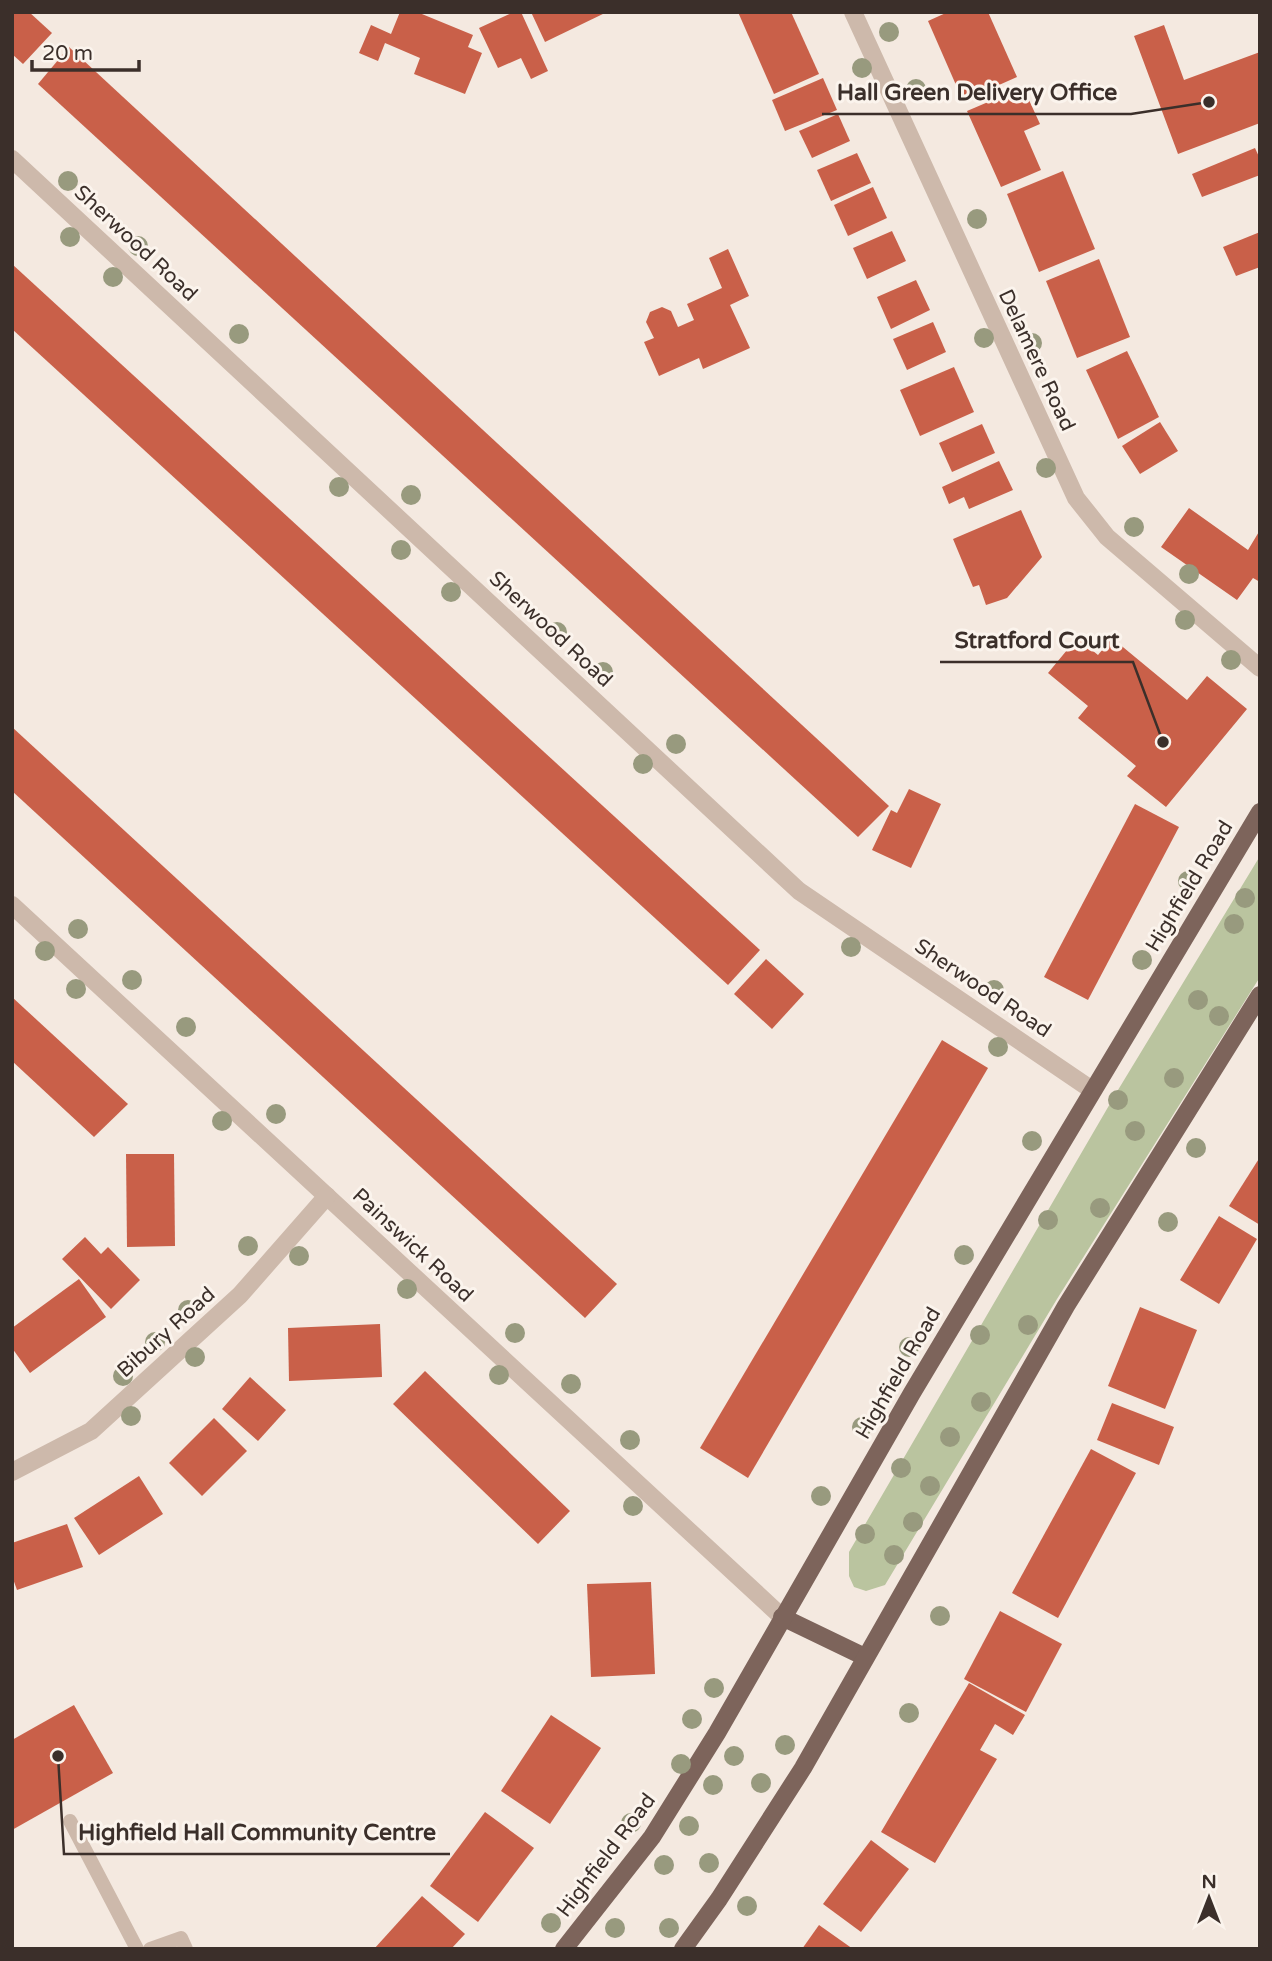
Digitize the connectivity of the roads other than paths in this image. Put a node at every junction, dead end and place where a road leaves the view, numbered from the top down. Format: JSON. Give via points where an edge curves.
{"nodes":[{"id":1,"x":853,"y":12,"type":"edge"},
{"id":2,"x":12,"y":159,"type":"edge"},
{"id":3,"x":1260,"y":668,"type":"edge"},
{"id":4,"x":1260,"y":811,"type":"edge"},
{"id":5,"x":12,"y":905,"type":"edge"},
{"id":6,"x":1260,"y":995,"type":"edge"},
{"id":7,"x":1092,"y":1090,"type":"junction"},
{"id":8,"x":327,"y":1196,"type":"junction"},
{"id":9,"x":12,"y":1472,"type":"edge"},
{"id":10,"x":782,"y":1617,"type":"junction"},
{"id":11,"x":865,"y":1657,"type":"junction"},
{"id":12,"x":70,"y":1821,"type":"dead end"},
{"id":13,"x":137,"y":1949,"type":"edge"},
{"id":14,"x":150,"y":1949,"type":"edge"},
{"id":15,"x":186,"y":1949,"type":"edge"},
{"id":16,"x":564,"y":1949,"type":"edge"},
{"id":17,"x":683,"y":1949,"type":"edge"}],
"edges":[{"from":1,"to":3,"type":"street","name":"Delamere Road","via":[[1076,498],[1107,537]]},
{"from":2,"to":7,"type":"street","name":"Sherwood Road","via":[[799,891]]},
{"from":4,"to":7,"type":"main road","name":"Highfield Road"},
{"from":5,"to":8,"type":"street","name":"Painswick Road"},
{"from":6,"to":11,"type":"main road","via":[[1066,1306]]},
{"from":7,"to":10,"type":"main road","name":"Highfield Road"},
{"from":8,"to":9,"type":"street","name":"Bibury Road","via":[[240,1295],[91,1431]]},
{"from":8,"to":10,"type":"street","name":"Painswick Road"},
{"from":10,"to":11,"type":"main road"},
{"from":10,"to":16,"type":"main road","name":"Highfield Road","via":[[652,1837]]},
{"from":11,"to":17,"type":"main road","via":[[803,1768]]},
{"from":12,"to":13,"type":"lane"},
{"from":14,"to":15,"type":"lane","via":[[181,1938]]}]}
